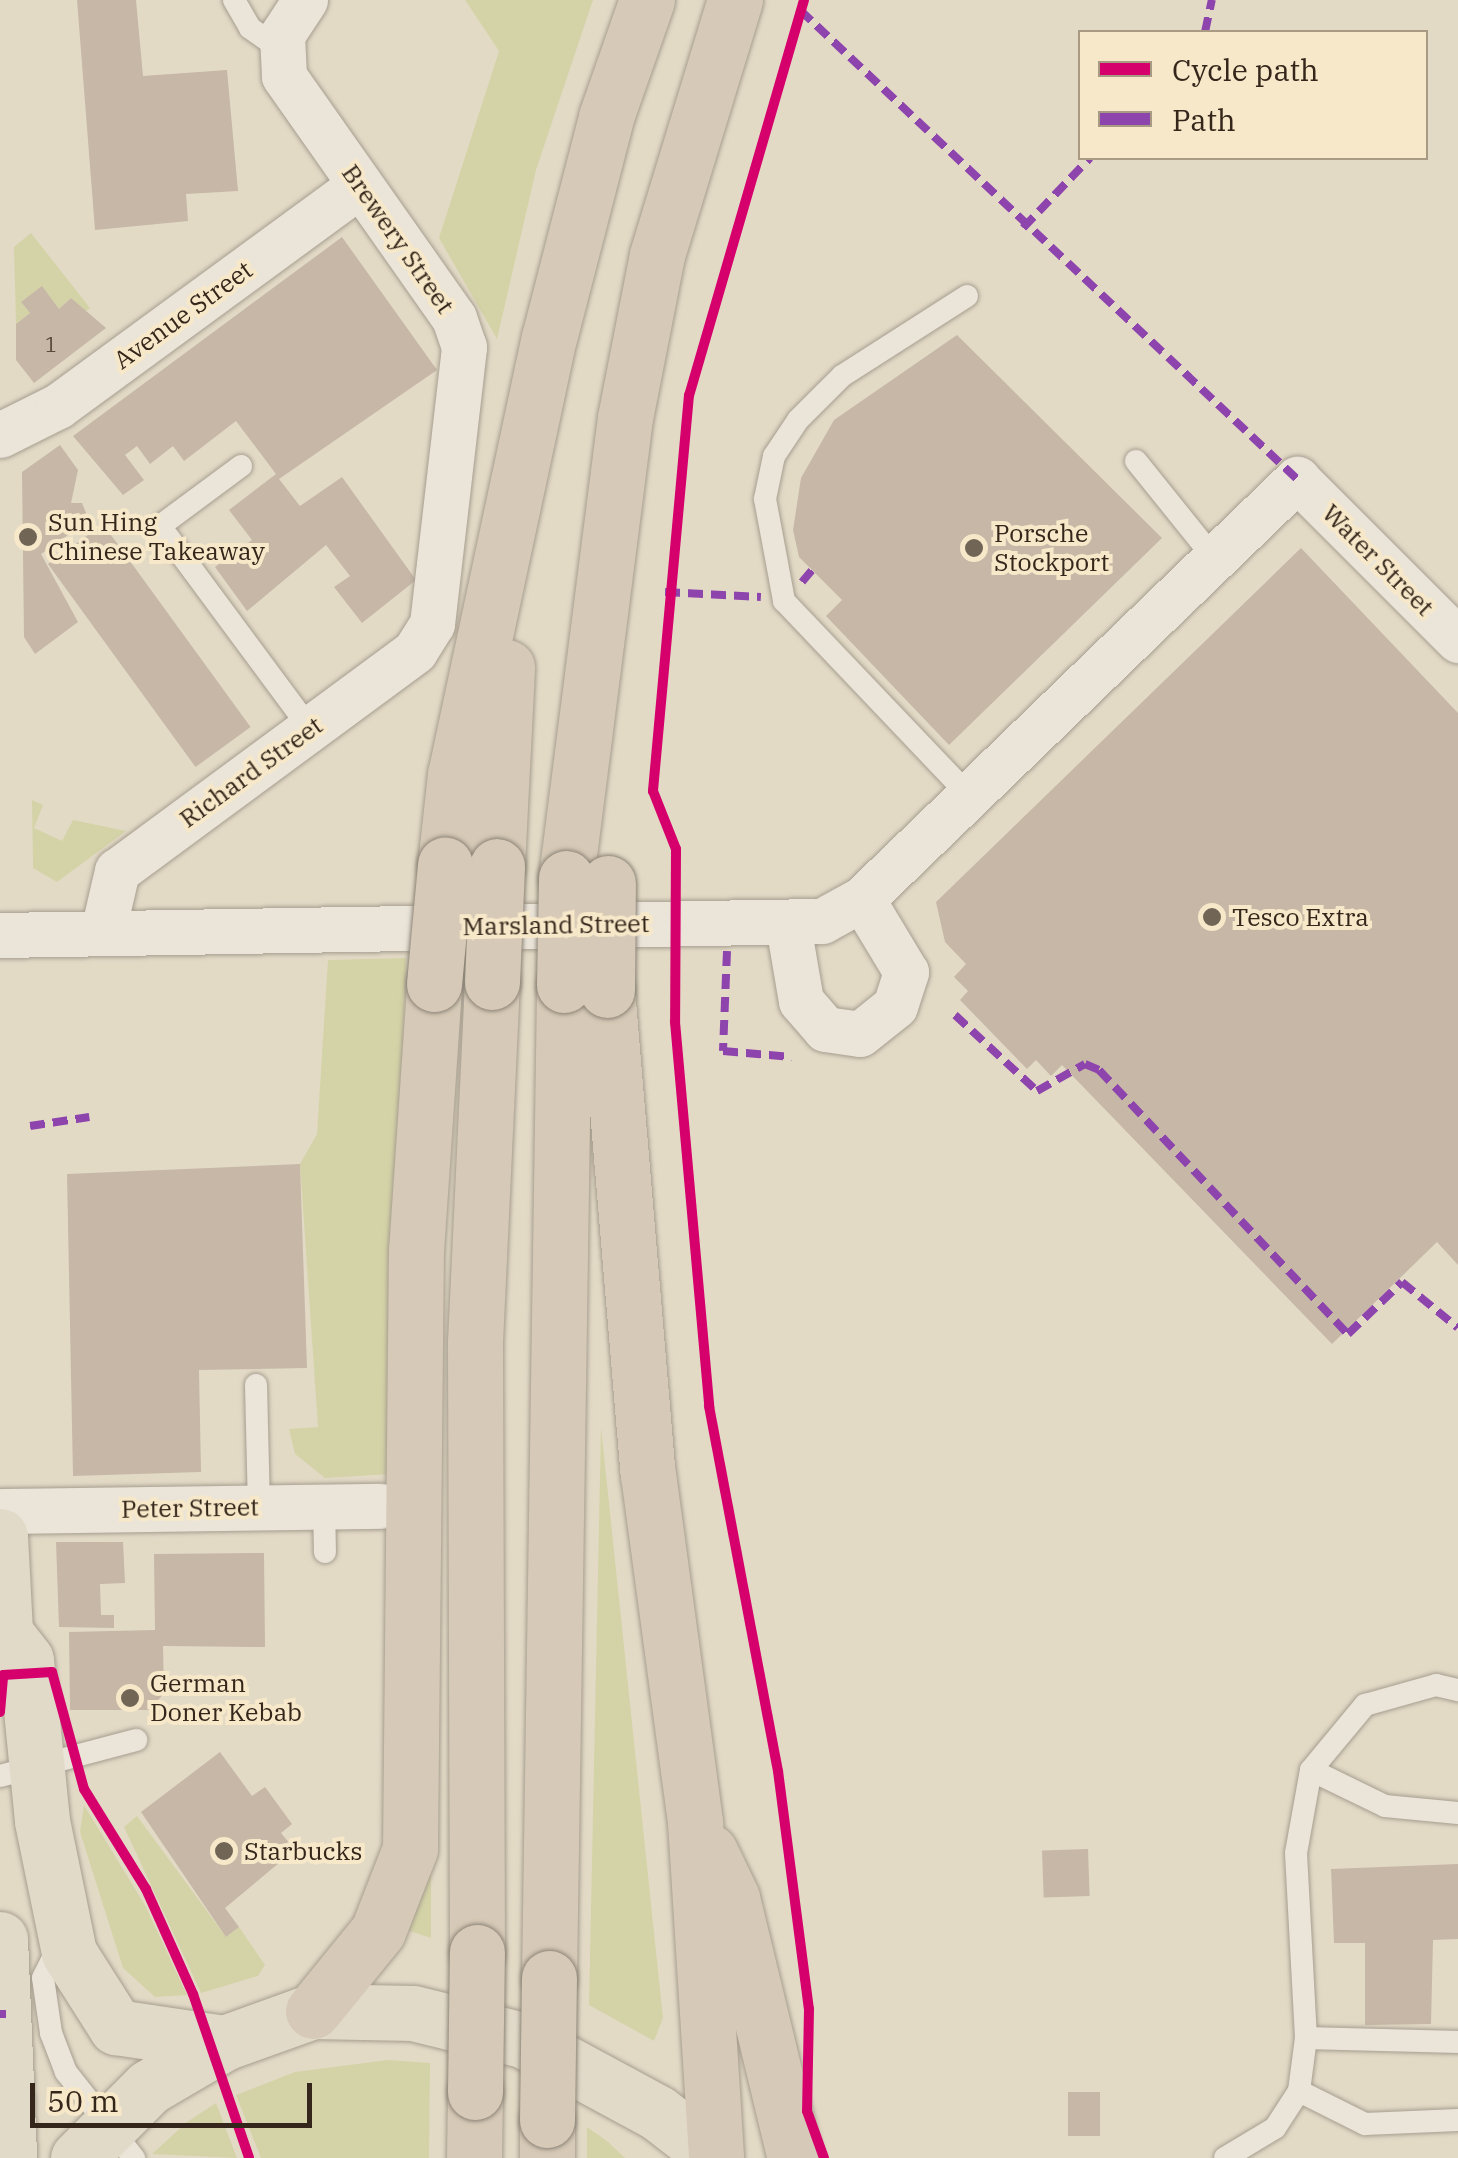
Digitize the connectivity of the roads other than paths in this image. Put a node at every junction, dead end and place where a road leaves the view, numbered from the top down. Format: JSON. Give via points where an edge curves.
{"nodes":[{"id":1,"x":234,"y":0,"type":"edge"},
{"id":2,"x":305,"y":0,"type":"edge"},
{"id":3,"x":648,"y":0,"type":"edge"},
{"id":4,"x":735,"y":0,"type":"edge"},
{"id":5,"x":279,"y":48,"type":"junction"},
{"id":6,"x":360,"y":185,"type":"junction"},
{"id":7,"x":967,"y":296,"type":"dead end"},
{"id":8,"x":0,"y":435,"type":"edge"},
{"id":9,"x":1136,"y":461,"type":"dead end"},
{"id":10,"x":241,"y":466,"type":"dead end"},
{"id":11,"x":1297,"y":480,"type":"joint"},
{"id":12,"x":1214,"y":558,"type":"junction"},
{"id":13,"x":428,"y":630,"type":"joint"},
{"id":14,"x":1458,"y":640,"type":"edge"},
{"id":15,"x":310,"y":729,"type":"junction"},
{"id":16,"x":969,"y":795,"type":"junction"},
{"id":17,"x":471,"y":866,"type":"junction"},
{"id":18,"x":862,"y":899,"type":"junction"},
{"id":19,"x":788,"y":925,"type":"junction"},
{"id":20,"x":103,"y":931,"type":"junction"},
{"id":21,"x":0,"y":935,"type":"edge"},
{"id":22,"x":585,"y":988,"type":"junction"},
{"id":23,"x":256,"y":1384,"type":"dead end"},
{"id":24,"x":259,"y":1506,"type":"junction"},
{"id":25,"x":324,"y":1506,"type":"junction"},
{"id":26,"x":380,"y":1506,"type":"dead end"},
{"id":27,"x":0,"y":1511,"type":"edge"},
{"id":28,"x":0,"y":1536,"type":"edge"},
{"id":29,"x":324,"y":1552,"type":"dead end"},
{"id":30,"x":2,"y":1636,"type":"edge"},
{"id":31,"x":1458,"y":1690,"type":"edge"},
{"id":32,"x":136,"y":1740,"type":"dead end"},
{"id":33,"x":1310,"y":1770,"type":"junction"},
{"id":34,"x":18,"y":1772,"type":"edge"},
{"id":35,"x":1458,"y":1813,"type":"edge"},
{"id":36,"x":695,"y":1822,"type":"junction"},
{"id":37,"x":65,"y":1934,"type":"junction"},
{"id":38,"x":0,"y":1939,"type":"edge"},
{"id":39,"x":313,"y":2010,"type":"junction"},
{"id":40,"x":1306,"y":2038,"type":"junction"},
{"id":41,"x":1458,"y":2042,"type":"edge"},
{"id":42,"x":224,"y":2044,"type":"junction"},
{"id":43,"x":1299,"y":2091,"type":"junction"},
{"id":44,"x":1458,"y":2120,"type":"edge"},
{"id":45,"x":547,"y":2139,"type":"edge"},
{"id":46,"x":107,"y":2148,"type":"edge"},
{"id":47,"x":10,"y":2158,"type":"edge"},
{"id":48,"x":474,"y":2158,"type":"edge"},
{"id":49,"x":716,"y":2158,"type":"edge"},
{"id":50,"x":795,"y":2158,"type":"edge"},
{"id":51,"x":1225,"y":2158,"type":"edge"}],
"edges":[{"from":1,"to":5,"type":"lane","name":"Brewery Street","via":[[250,28]]},
{"from":2,"to":5,"type":"street"},
{"from":3,"to":17,"type":"highway","via":[[606,117],[549,338],[514,529],[456,775]]},
{"from":4,"to":22,"type":"highway","bridge":true,"via":[[657,255],[590,680]]},
{"from":5,"to":6,"type":"street","name":"Brewery Street","via":[[284,76]]},
{"from":6,"to":8,"type":"street","name":"Avenue Street","via":[[58,406]]},
{"from":6,"to":13,"type":"street","name":"Brewery Street","via":[[464,347]]},
{"from":7,"to":16,"type":"lane","via":[[842,376],[798,420],[774,456],[765,499],[784,601]]},
{"from":9,"to":12,"type":"lane"},
{"from":10,"to":15,"type":"lane","via":[[160,526]]},
{"from":11,"to":12,"type":"street","name":"Marsland Street"},
{"from":11,"to":14,"type":"street","name":"Water Street"},
{"from":12,"to":16,"type":"street","name":"Marsland Street"},
{"from":13,"to":15,"type":"street","name":"Richard Street"},
{"from":15,"to":20,"type":"street","name":"Richard Street","via":[[117,871]]},
{"from":16,"to":18,"type":"street","name":"Marsland Street"},
{"from":17,"to":39,"type":"highway","bridge":true,"via":[[434,984],[416,1251],[410,1849],[378,1932]]},
{"from":17,"to":48,"type":"highway","bridge":true,"via":[[492,982],[475,1342]]},
{"from":18,"to":19,"type":"street","name":"Marsland Street","via":[[822,921]]},
{"from":18,"to":19,"type":"street","via":[[906,972],[895,1006],[860,1034],[825,1028],[801,1001]]},
{"from":19,"to":20,"type":"street","name":"Marsland Street"},
{"from":20,"to":21,"type":"street","name":"Marsland Street"},
{"from":22,"to":36,"type":"highway"},
{"from":22,"to":45,"type":"highway","bridge":true},
{"from":23,"to":24,"type":"lane"},
{"from":24,"to":25,"type":"street","name":"Peter Street"},
{"from":24,"to":27,"type":"street","name":"Peter Street"},
{"from":25,"to":26,"type":"street","name":"Peter Street"},
{"from":25,"to":29,"type":"lane"},
{"from":28,"to":30,"type":"main road"},
{"from":30,"to":34,"type":"main road","via":[[26,1660]]},
{"from":31,"to":33,"type":"lane","via":[[1436,1685],[1365,1705]]},
{"from":32,"to":34,"type":"lane"},
{"from":33,"to":35,"type":"lane","via":[[1386,1806]]},
{"from":33,"to":40,"type":"lane","via":[[1296,1853]]},
{"from":34,"to":37,"type":"main road"},
{"from":36,"to":49,"type":"highway"},
{"from":36,"to":50,"type":"highway","via":[[732,1898]]},
{"from":37,"to":42,"type":"main road","via":[[116,2028]]},
{"from":37,"to":46,"type":"lane","via":[[43,1978],[51,2033]]},
{"from":38,"to":47,"type":"main road"},
{"from":39,"to":42,"type":"main road"},
{"from":39,"to":49,"type":"main road","via":[[413,2013],[523,2040],[658,2113]]},
{"from":40,"to":41,"type":"lane"},
{"from":40,"to":43,"type":"lane"},
{"from":42,"to":46,"type":"main road","via":[[150,2086]]},
{"from":43,"to":44,"type":"lane","via":[[1365,2124]]},
{"from":43,"to":51,"type":"lane","via":[[1275,2128]]}]}
